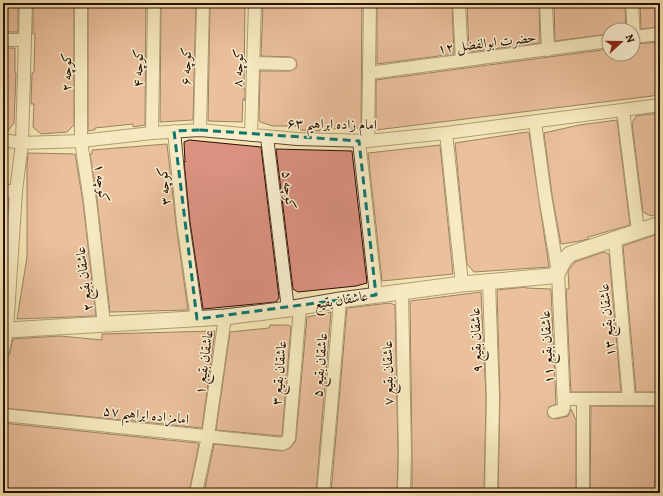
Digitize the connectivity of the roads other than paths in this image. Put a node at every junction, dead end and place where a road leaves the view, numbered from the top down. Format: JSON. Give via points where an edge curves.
{"nodes":[{"id":1,"x":26,"y":3,"type":"edge"},
{"id":2,"x":81,"y":3,"type":"edge"},
{"id":3,"x":154,"y":3,"type":"edge"},
{"id":4,"x":203,"y":3,"type":"edge"},
{"id":5,"x":255,"y":3,"type":"edge"},
{"id":6,"x":370,"y":3,"type":"edge"},
{"id":7,"x":459,"y":3,"type":"edge"},
{"id":8,"x":546,"y":3,"type":"edge"},
{"id":9,"x":632,"y":3,"type":"edge"},
{"id":10,"x":633,"y":22,"type":"edge"},
{"id":11,"x":660,"y":34,"type":"edge"},
{"id":12,"x":641,"y":36,"type":"edge"},
{"id":13,"x":3,"y":40,"type":"edge"},
{"id":14,"x":25,"y":40,"type":"junction"},
{"id":15,"x":601,"y":42,"type":"edge"},
{"id":16,"x":548,"y":50,"type":"junction"},
{"id":17,"x":462,"y":61,"type":"junction"},
{"id":18,"x":253,"y":63,"type":"junction"},
{"id":19,"x":290,"y":64,"type":"dead end"},
{"id":20,"x":369,"y":73,"type":"junction"},
{"id":21,"x":660,"y":105,"type":"edge"},
{"id":22,"x":623,"y":110,"type":"junction"},
{"id":23,"x":535,"y":122,"type":"junction"},
{"id":24,"x":200,"y":130,"type":"junction"},
{"id":25,"x":174,"y":131,"type":"junction"},
{"id":26,"x":152,"y":133,"type":"junction"},
{"id":27,"x":446,"y":134,"type":"junction"},
{"id":28,"x":251,"y":135,"type":"junction"},
{"id":29,"x":267,"y":137,"type":"junction"},
{"id":30,"x":3,"y":140,"type":"edge"},
{"id":31,"x":81,"y":140,"type":"junction"},
{"id":32,"x":364,"y":141,"type":"junction"},
{"id":33,"x":22,"y":143,"type":"junction"},
{"id":34,"x":3,"y":191,"type":"edge"},
{"id":35,"x":16,"y":191,"type":"junction"},
{"id":36,"x":660,"y":224,"type":"edge"},
{"id":37,"x":93,"y":230,"type":"joint"},
{"id":38,"x":638,"y":231,"type":"junction"},
{"id":39,"x":615,"y":239,"type":"junction"},
{"id":40,"x":7,"y":272,"type":"edge"},
{"id":41,"x":558,"y":272,"type":"junction"},
{"id":42,"x":489,"y":282,"type":"junction"},
{"id":43,"x":462,"y":284,"type":"junction"},
{"id":44,"x":402,"y":292,"type":"junction"},
{"id":45,"x":376,"y":295,"type":"junction"},
{"id":46,"x":340,"y":300,"type":"junction"},
{"id":47,"x":294,"y":308,"type":"junction"},
{"id":48,"x":225,"y":317,"type":"junction"},
{"id":49,"x":197,"y":319,"type":"junction"},
{"id":50,"x":104,"y":324,"type":"junction"},
{"id":51,"x":7,"y":330,"type":"junction"},
{"id":52,"x":3,"y":351,"type":"edge"},
{"id":53,"x":564,"y":398,"type":"junction"},
{"id":54,"x":583,"y":399,"type":"junction"},
{"id":55,"x":628,"y":399,"type":"junction"},
{"id":56,"x":660,"y":399,"type":"edge"},
{"id":57,"x":554,"y":412,"type":"dead end"},
{"id":58,"x":3,"y":415,"type":"edge"},
{"id":59,"x":208,"y":436,"type":"junction"},
{"id":60,"x":286,"y":442,"type":"joint"},
{"id":61,"x":196,"y":493,"type":"edge"},
{"id":62,"x":323,"y":493,"type":"edge"},
{"id":63,"x":404,"y":493,"type":"edge"},
{"id":64,"x":491,"y":493,"type":"edge"},
{"id":65,"x":583,"y":493,"type":"edge"}],
"edges":[{"from":1,"to":14,"type":"street"},
{"from":2,"to":31,"type":"street","name":"کوچه ۲"},
{"from":3,"to":26,"type":"street","name":"کوچه ۴"},
{"from":4,"to":24,"type":"street","name":"کوچه ۶"},
{"from":5,"to":18,"type":"street","name":"کوچه ۸"},
{"from":6,"to":20,"type":"street"},
{"from":7,"to":17,"type":"street"},
{"from":8,"to":16,"type":"street"},
{"from":9,"to":10,"type":"street"},
{"from":11,"to":12,"type":"street"},
{"from":13,"to":14,"type":"street"},
{"from":14,"to":33,"type":"street"},
{"from":15,"to":16,"type":"street","name":"حضرت ابوالفضل ۱۲"},
{"from":16,"to":17,"type":"street","name":"حضرت ابوالفضل ۱۲"},
{"from":17,"to":20,"type":"street","name":"حضرت ابوالفضل ۱۲"},
{"from":18,"to":19,"type":"street"},
{"from":18,"to":28,"type":"street","name":"کوچه ۸"},
{"from":20,"to":32,"type":"street"},
{"from":21,"to":22,"type":"street","name":"امام زاده ابراهیم ۶۳"},
{"from":22,"to":23,"type":"street","name":"امام زاده ابراهیم ۶۳"},
{"from":22,"to":38,"type":"street"},
{"from":23,"to":27,"type":"street","name":"امام زاده ابراهیم ۶۳"},
{"from":23,"to":41,"type":"street","name":"عاشقان بقیع ۱۱"},
{"from":24,"to":25,"type":"street","name":"امام زاده ابراهیم ۶۳"},
{"from":24,"to":28,"type":"street","name":"امام زاده ابراهیم ۶۳"},
{"from":25,"to":26,"type":"street","name":"امام زاده ابراهیم ۶۳"},
{"from":25,"to":49,"type":"street","name":"کوچه ۳","via":[[185,238]]},
{"from":26,"to":31,"type":"street","name":"امام زاده ابراهیم ۶۳"},
{"from":27,"to":32,"type":"street","name":"امام زاده ابراهیم ۶۳"},
{"from":27,"to":43,"type":"street"},
{"from":28,"to":29,"type":"street","name":"امام زاده ابراهیم ۶۳"},
{"from":29,"to":32,"type":"street","name":"امام زاده ابراهیم ۶۳"},
{"from":29,"to":47,"type":"street","name":"کوچه ۵","via":[[280,247]]},
{"from":30,"to":33,"type":"street","name":"امام زاده ابراهیم ۶۳"},
{"from":31,"to":33,"type":"street","name":"امام زاده ابراهیم ۶۳"},
{"from":31,"to":37,"type":"street","name":"کوچه ۱"},
{"from":32,"to":45,"type":"street","via":[[368,225]]},
{"from":33,"to":35,"type":"street"},
{"from":34,"to":35,"type":"street"},
{"from":35,"to":40,"type":"street"},
{"from":36,"to":38,"type":"street"},
{"from":37,"to":50,"type":"street","name":"عاشقان بقیع ۲"},
{"from":38,"to":39,"type":"street"},
{"from":39,"to":41,"type":"street","via":[[570,254]]},
{"from":39,"to":55,"type":"street","name":"عاشقان بقیع ۱۳"},
{"from":40,"to":51,"type":"street"},
{"from":41,"to":42,"type":"street","name":"عاشقان بقیع","via":[[551,276]]},
{"from":41,"to":53,"type":"street","name":"عاشقان بقیع ۱۱"},
{"from":42,"to":43,"type":"street","name":"عاشقان بقیع"},
{"from":42,"to":64,"type":"street","name":"عاشقان بقیع ۹","via":[[493,398]]},
{"from":43,"to":44,"type":"street","name":"عاشقان بقیع"},
{"from":44,"to":45,"type":"street","name":"عاشقان بقیع"},
{"from":44,"to":63,"type":"street","name":"عاشقان بقیع ۷"},
{"from":45,"to":46,"type":"street","name":"عاشقان بقیع"},
{"from":46,"to":47,"type":"street","name":"عاشقان بقیع"},
{"from":46,"to":62,"type":"street","name":"عاشقان بقیع ۵"},
{"from":47,"to":48,"type":"street","name":"عاشقان بقیع"},
{"from":47,"to":60,"type":"street","name":"عاشقان بقیع ۳","via":[[289,438]]},
{"from":48,"to":49,"type":"street","name":"عاشقان بقیع"},
{"from":48,"to":59,"type":"street","name":"عاشقان بقیع ۱"},
{"from":49,"to":50,"type":"street","name":"عاشقان بقیع"},
{"from":50,"to":51,"type":"street","name":"عاشقان بقیع"},
{"from":51,"to":52,"type":"street"},
{"from":53,"to":54,"type":"street"},
{"from":53,"to":57,"type":"street","name":"عاشقان بقیع ۱۱","via":[[563,410]]},
{"from":54,"to":55,"type":"street"},
{"from":54,"to":65,"type":"street"},
{"from":55,"to":56,"type":"street"},
{"from":58,"to":59,"type":"street","name":"امامزاده ابراهیم ۵۷"},
{"from":59,"to":60,"type":"street","name":"امامزاده ابراهیم ۵۷","via":[[283,444]]},
{"from":59,"to":61,"type":"street","name":"عاشقان بقیع ۱"}]}
